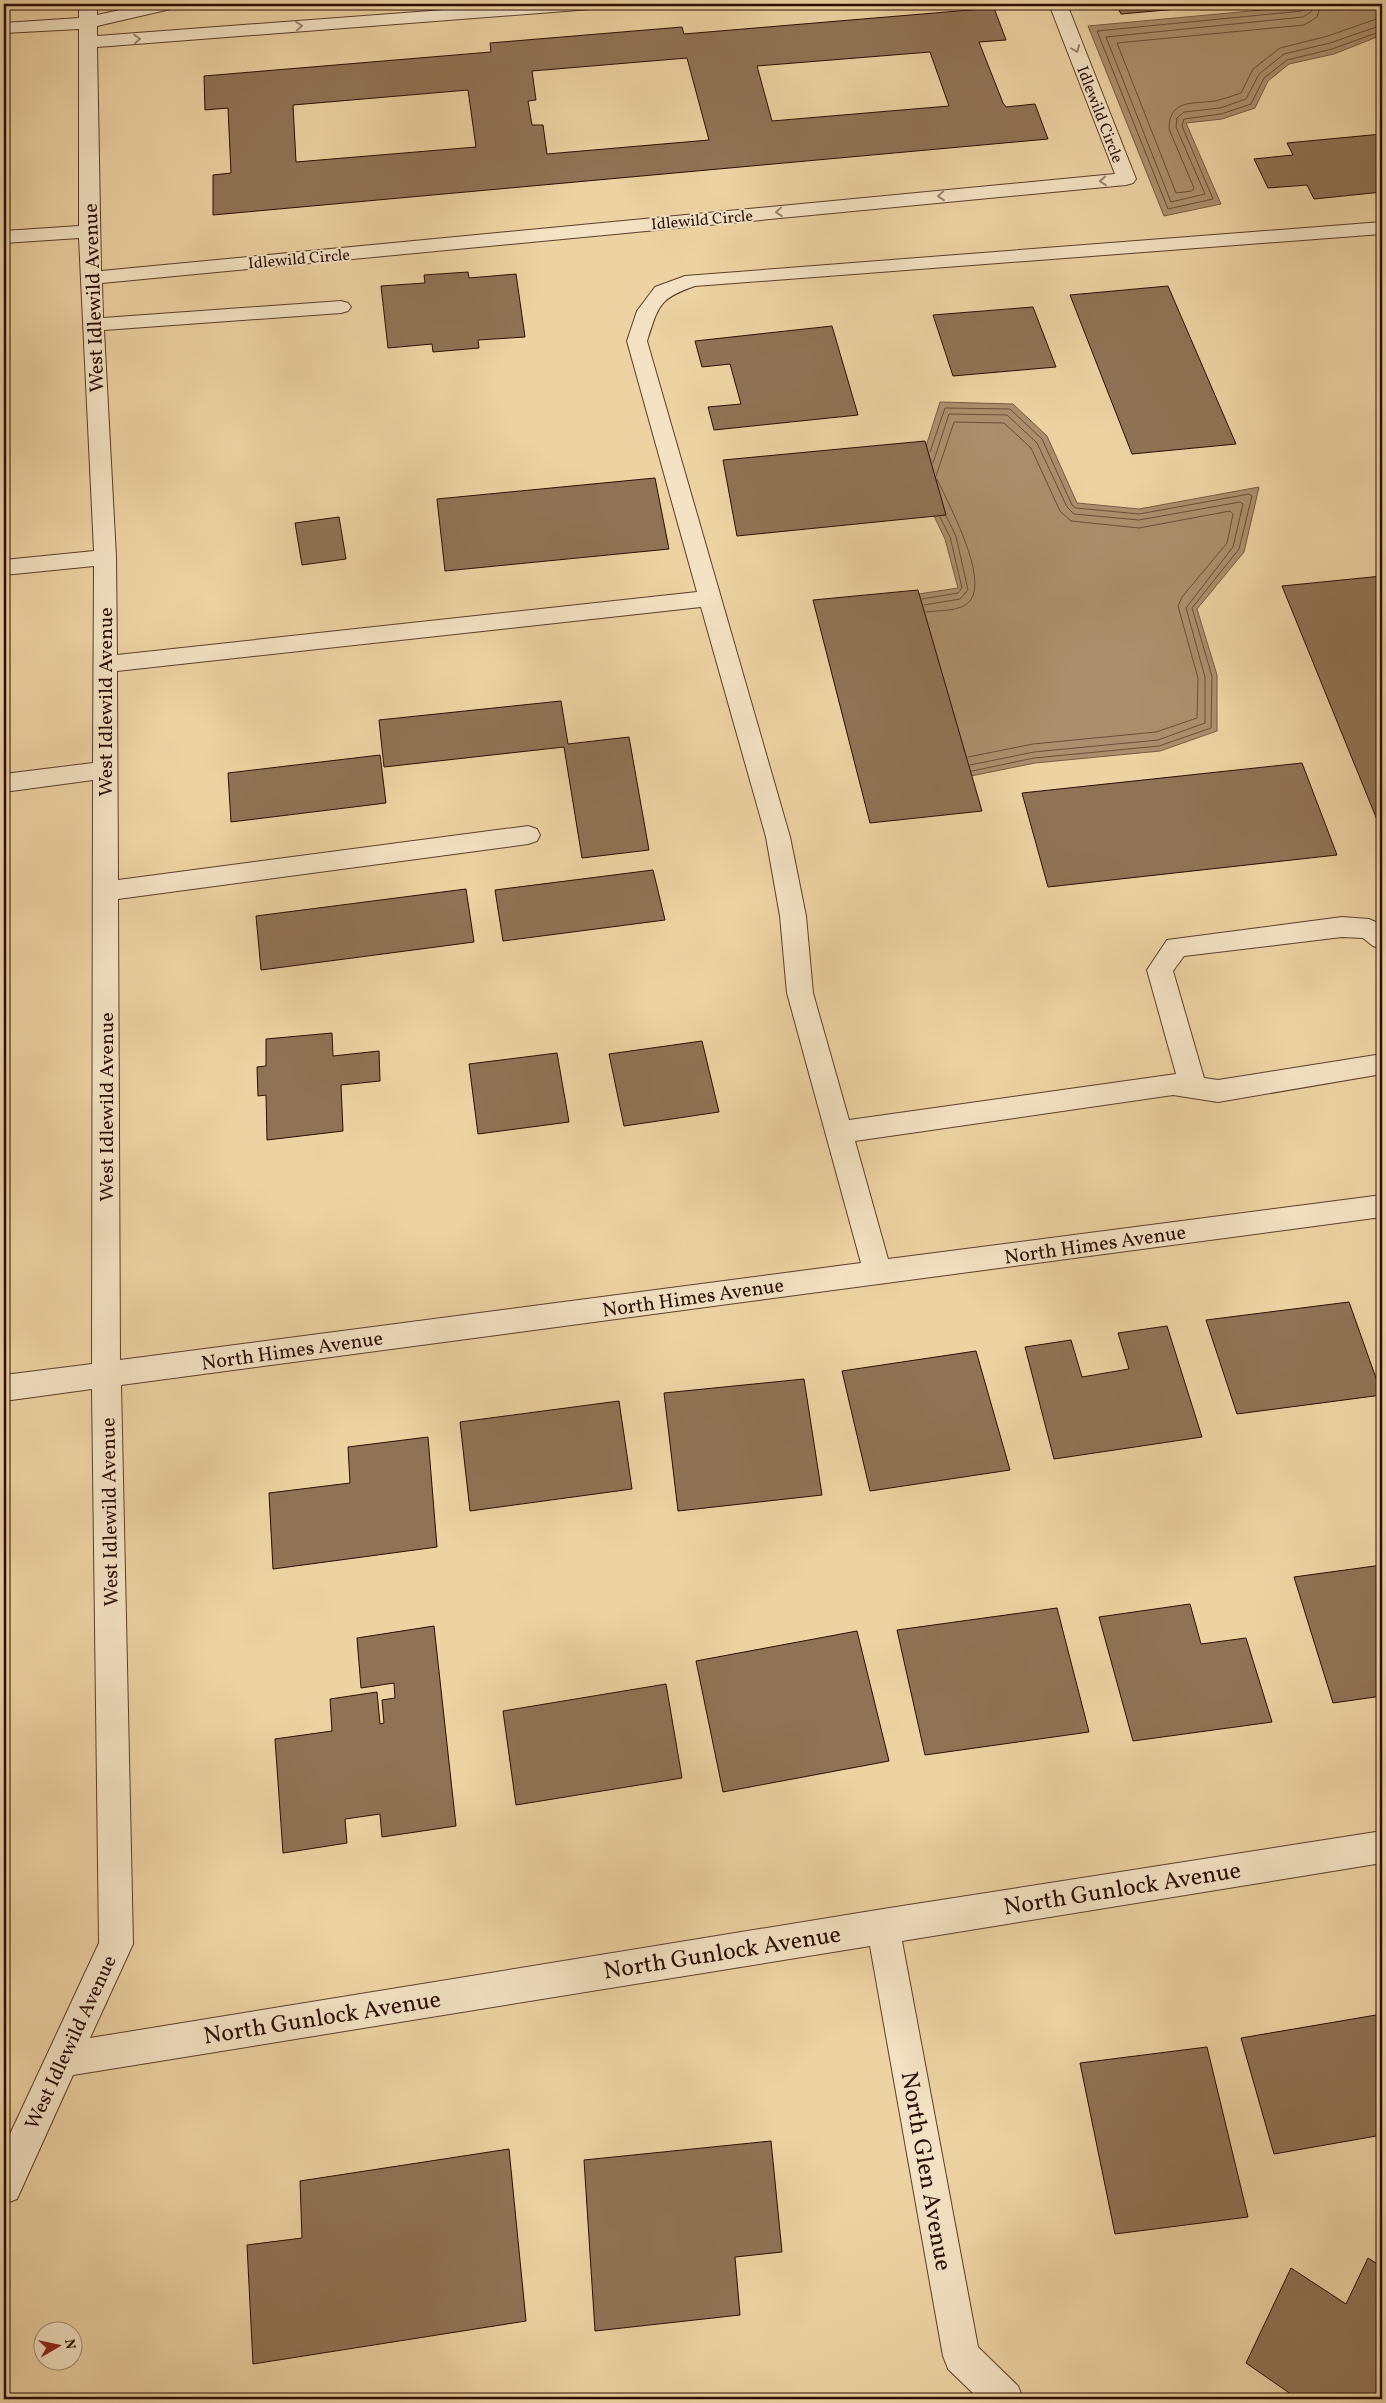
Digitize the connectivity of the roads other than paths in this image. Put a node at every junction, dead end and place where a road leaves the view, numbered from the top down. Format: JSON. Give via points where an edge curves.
{"nodes":[{"id":1,"x":170,"y":4,"type":"edge"},
{"id":2,"x":591,"y":4,"type":"edge"},
{"id":3,"x":1058,"y":4,"type":"edge"},
{"id":4,"x":88,"y":23,"type":"edge"},
{"id":5,"x":4,"y":28,"type":"edge"},
{"id":6,"x":1382,"y":228,"type":"edge"},
{"id":7,"x":89,"y":231,"type":"junction"},
{"id":8,"x":4,"y":237,"type":"edge"},
{"id":9,"x":92,"y":278,"type":"junction"},
{"id":10,"x":340,"y":307,"type":"dead end"},
{"id":11,"x":92,"y":325,"type":"junction"},
{"id":12,"x":105,"y":558,"type":"junction"},
{"id":13,"x":4,"y":568,"type":"edge"},
{"id":14,"x":710,"y":598,"type":"junction"},
{"id":15,"x":105,"y":664,"type":"junction"},
{"id":16,"x":105,"y":770,"type":"junction"},
{"id":17,"x":4,"y":783,"type":"edge"},
{"id":18,"x":528,"y":835,"type":"dead end"},
{"id":19,"x":106,"y":891,"type":"junction"},
{"id":20,"x":1382,"y":939,"type":"edge"},
{"id":21,"x":1382,"y":1064,"type":"edge"},
{"id":22,"x":1193,"y":1088,"type":"junction"},
{"id":23,"x":840,"y":1132,"type":"junction"},
{"id":24,"x":1382,"y":1206,"type":"edge"},
{"id":25,"x":878,"y":1273,"type":"junction"},
{"id":26,"x":106,"y":1375,"type":"junction"},
{"id":27,"x":4,"y":1388,"type":"edge"},
{"id":28,"x":1382,"y":1847,"type":"edge"},
{"id":29,"x":883,"y":1926,"type":"junction"},
{"id":30,"x":62,"y":2060,"type":"junction"},
{"id":31,"x":4,"y":2186,"type":"edge"},
{"id":32,"x":1005,"y":2399,"type":"edge"}],
"edges":[{"from":1,"to":4,"type":"street"},
{"from":4,"to":2,"type":"street","one_way":true},
{"from":3,"to":9,"type":"street","name":"Idlewild Circle","one_way":true,"via":[[1126,179]]},
{"from":4,"to":5,"type":"street"},
{"from":4,"to":7,"type":"street","name":"West Idlewild Avenue"},
{"from":6,"to":14,"type":"street","via":[[692,280],[662,291],[647,311],[637,341]]},
{"from":7,"to":8,"type":"street"},
{"from":7,"to":9,"type":"street","name":"West Idlewild Avenue"},
{"from":9,"to":11,"type":"street","name":"West Idlewild Avenue"},
{"from":10,"to":11,"type":"street"},
{"from":11,"to":12,"type":"street","name":"West Idlewild Avenue"},
{"from":12,"to":13,"type":"street"},
{"from":12,"to":15,"type":"street","name":"West Idlewild Avenue"},
{"from":14,"to":15,"type":"street"},
{"from":14,"to":23,"type":"street","via":[[778,837],[793,916],[800,992]]},
{"from":15,"to":16,"type":"street","name":"West Idlewild Avenue"},
{"from":16,"to":17,"type":"street"},
{"from":16,"to":19,"type":"street","name":"West Idlewild Avenue"},
{"from":18,"to":19,"type":"street"},
{"from":19,"to":26,"type":"street","name":"West Idlewild Avenue"},
{"from":20,"to":22,"type":"street","via":[[1369,929],[1342,927],[1176,947],[1160,970]]},
{"from":21,"to":22,"type":"street","via":[[1218,1092]]},
{"from":22,"to":23,"type":"street","via":[[1173,1084]]},
{"from":23,"to":25,"type":"street"},
{"from":24,"to":25,"type":"street","name":"North Himes Avenue"},
{"from":25,"to":26,"type":"street","name":"North Himes Avenue"},
{"from":26,"to":27,"type":"street","name":"North Himes Avenue"},
{"from":26,"to":30,"type":"street","name":"West Idlewild Avenue","via":[[116,1944]]},
{"from":28,"to":29,"type":"street","name":"North Gunlock Avenue"},
{"from":29,"to":30,"type":"street","name":"North Gunlock Avenue"},
{"from":29,"to":32,"type":"street","name":"North Glen Avenue","via":[[961,2356]]},
{"from":30,"to":31,"type":"street","name":"West Idlewild Avenue"}]}
